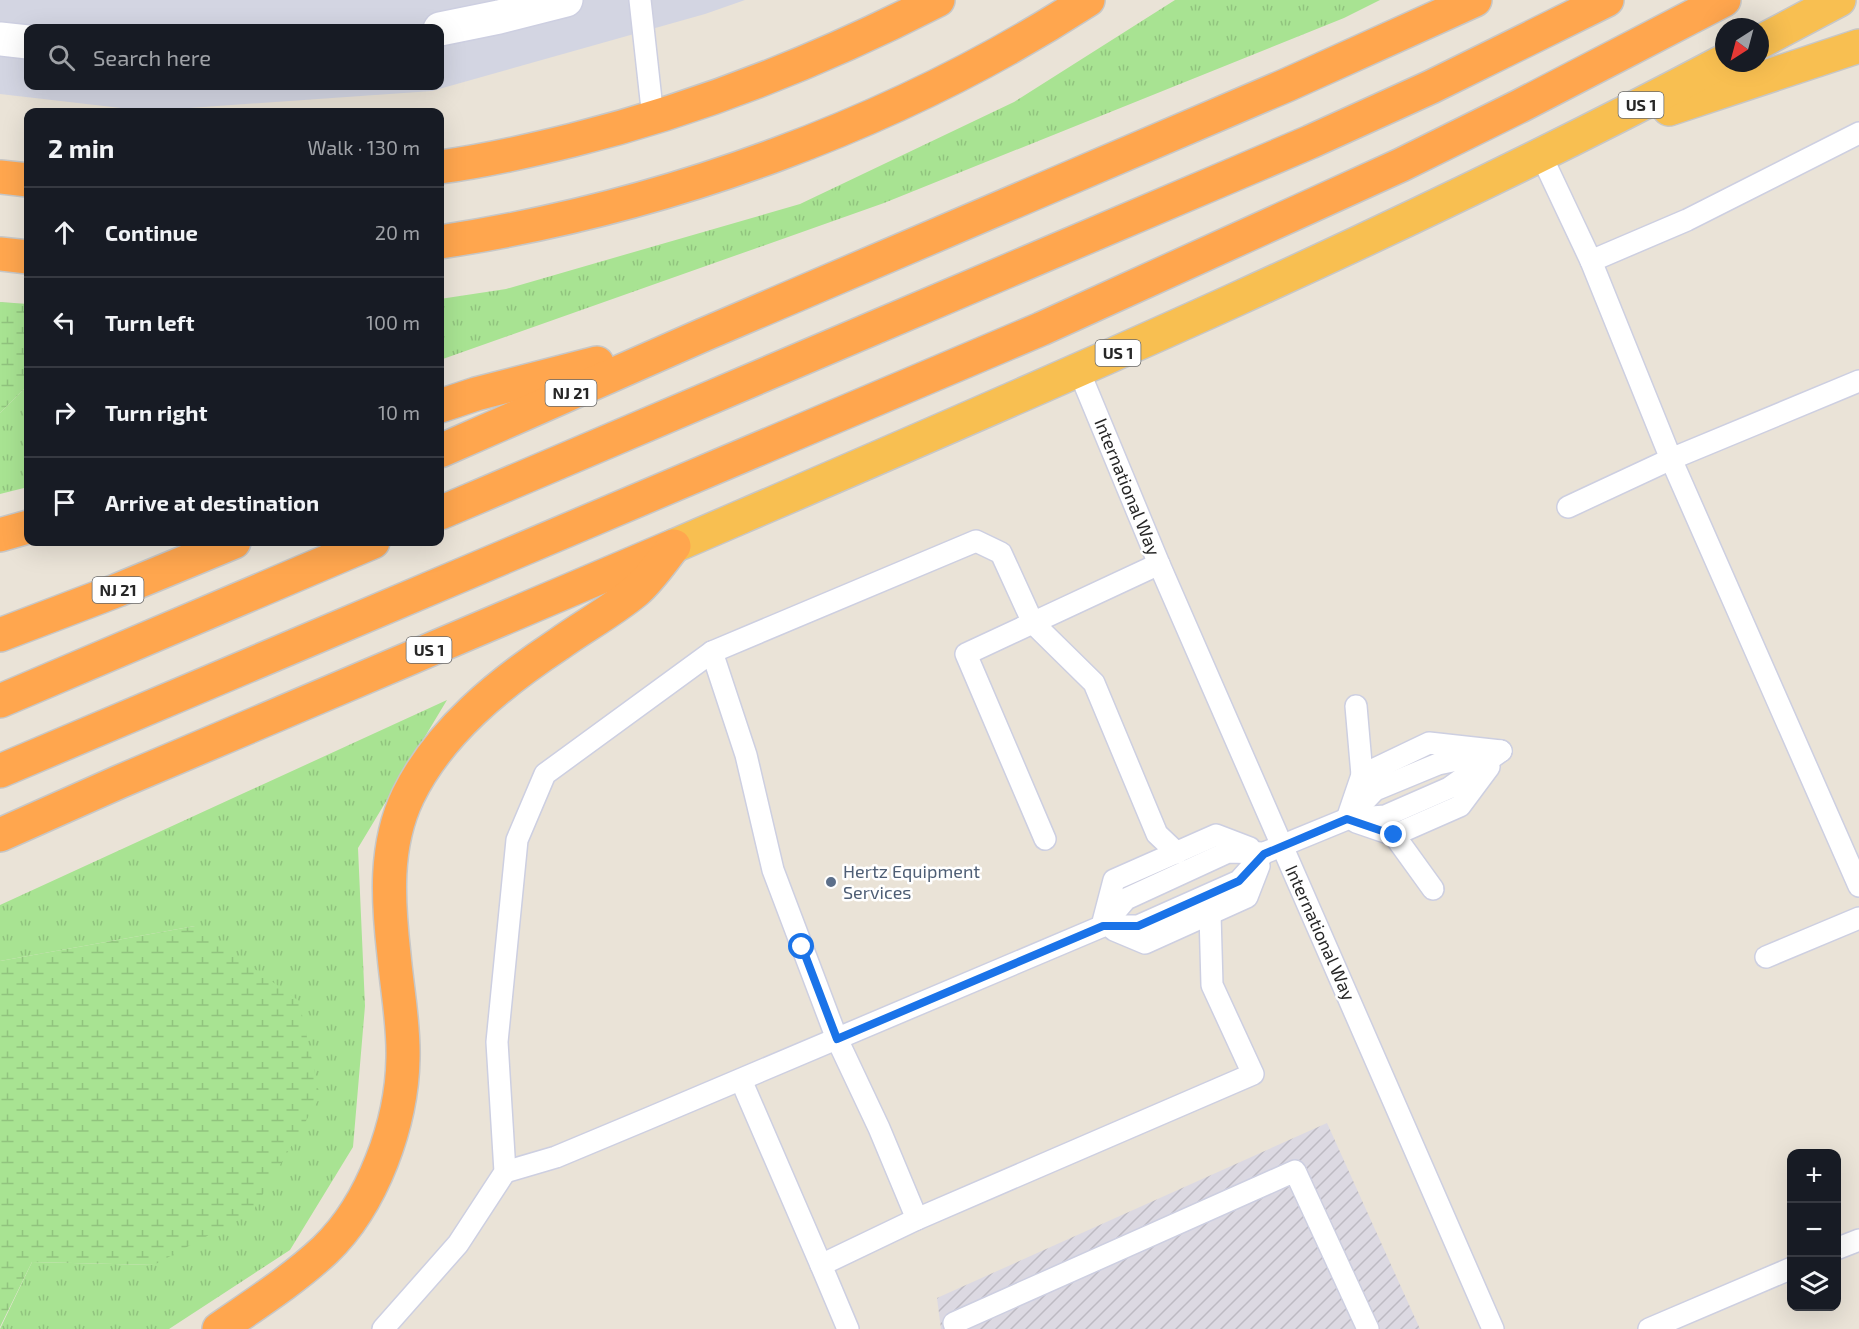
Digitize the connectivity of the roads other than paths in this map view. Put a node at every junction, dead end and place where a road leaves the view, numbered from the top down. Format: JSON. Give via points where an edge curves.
{"nodes":[{"id":1,"x":566,"y":0,"type":"edge"},
{"id":2,"x":640,"y":0,"type":"edge"},
{"id":3,"x":938,"y":0,"type":"edge"},
{"id":4,"x":1088,"y":0,"type":"edge"},
{"id":5,"x":1475,"y":0,"type":"edge"},
{"id":6,"x":1607,"y":0,"type":"edge"},
{"id":7,"x":1724,"y":0,"type":"edge"},
{"id":8,"x":1839,"y":0,"type":"edge"},
{"id":9,"x":444,"y":28,"type":"edge"},
{"id":10,"x":1769,"y":37,"type":"edge"},
{"id":11,"x":0,"y":39,"type":"edge"},
{"id":12,"x":24,"y":42,"type":"edge"},
{"id":13,"x":1859,"y":46,"type":"edge"},
{"id":14,"x":1715,"y":67,"type":"edge"},
{"id":15,"x":653,"y":118,"type":"junction"},
{"id":16,"x":1859,"y":133,"type":"edge"},
{"id":17,"x":1549,"y":151,"type":"junction"},
{"id":18,"x":444,"y":166,"type":"edge"},
{"id":19,"x":0,"y":177,"type":"edge"},
{"id":20,"x":24,"y":180,"type":"edge"},
{"id":21,"x":444,"y":241,"type":"edge"},
{"id":22,"x":0,"y":254,"type":"edge"},
{"id":23,"x":24,"y":256,"type":"edge"},
{"id":24,"x":1591,"y":261,"type":"junction"},
{"id":25,"x":703,"y":335,"type":"junction"},
{"id":26,"x":1079,"y":371,"type":"junction"},
{"id":27,"x":1859,"y":381,"type":"edge"},
{"id":28,"x":444,"y":405,"type":"edge"},
{"id":29,"x":444,"y":449,"type":"edge"},
{"id":30,"x":1671,"y":459,"type":"junction"},
{"id":31,"x":1568,"y":507,"type":"dead end"},
{"id":32,"x":444,"y":511,"type":"edge"},
{"id":33,"x":24,"y":528,"type":"edge"},
{"id":34,"x":0,"y":535,"type":"edge"},
{"id":35,"x":224,"y":546,"type":"edge"},
{"id":36,"x":363,"y":546,"type":"edge"},
{"id":37,"x":674,"y":546,"type":"junction"},
{"id":38,"x":1159,"y":564,"type":"junction"},
{"id":39,"x":280,"y":581,"type":"junction"},
{"id":40,"x":1033,"y":623,"type":"junction"},
{"id":41,"x":0,"y":635,"type":"edge"},
{"id":42,"x":712,"y":652,"type":"junction"},
{"id":43,"x":0,"y":681,"type":"edge"},
{"id":44,"x":0,"y":701,"type":"edge"},
{"id":45,"x":1356,"y":706,"type":"dead end"},
{"id":46,"x":1501,"y":751,"type":"junction"},
{"id":47,"x":0,"y":771,"type":"edge"},
{"id":48,"x":1362,"y":775,"type":"junction"},
{"id":49,"x":1347,"y":819,"type":"junction"},
{"id":50,"x":0,"y":835,"type":"edge"},
{"id":51,"x":1394,"y":835,"type":"junction"},
{"id":52,"x":1045,"y":839,"type":"dead end"},
{"id":53,"x":1273,"y":850,"type":"junction"},
{"id":54,"x":1177,"y":853,"type":"junction"},
{"id":55,"x":1859,"y":886,"type":"edge"},
{"id":56,"x":1434,"y":889,"type":"dead end"},
{"id":57,"x":1210,"y":914,"type":"junction"},
{"id":58,"x":1859,"y":918,"type":"edge"},
{"id":59,"x":1103,"y":926,"type":"junction"},
{"id":60,"x":1766,"y":957,"type":"dead end"},
{"id":61,"x":837,"y":1039,"type":"junction"},
{"id":62,"x":741,"y":1080,"type":"junction"},
{"id":63,"x":505,"y":1172,"type":"junction"},
{"id":64,"x":917,"y":1219,"type":"junction"},
{"id":65,"x":1859,"y":1240,"type":"edge"},
{"id":66,"x":1841,"y":1248,"type":"edge"},
{"id":67,"x":821,"y":1265,"type":"junction"},
{"id":68,"x":1787,"y":1271,"type":"edge"},
{"id":69,"x":219,"y":1329,"type":"edge"},
{"id":70,"x":383,"y":1329,"type":"edge"},
{"id":71,"x":848,"y":1329,"type":"edge"},
{"id":72,"x":956,"y":1329,"type":"edge"},
{"id":73,"x":1368,"y":1329,"type":"edge"},
{"id":74,"x":1493,"y":1329,"type":"edge"},
{"id":75,"x":1649,"y":1329,"type":"edge"}],
"edges":[{"from":1,"to":9,"type":"street"},
{"from":2,"to":15,"type":"lane"},
{"from":3,"to":15,"type":"highway","via":[[770,77]]},
{"from":4,"to":21,"type":"highway","via":[[922,92],[779,153],[592,212]]},
{"from":5,"to":25,"type":"highway"},
{"from":6,"to":32,"type":"highway","via":[[1310,142]]},
{"from":7,"to":47,"type":"highway","via":[[1401,165],[1041,329]]},
{"from":8,"to":10,"type":"highway"},
{"from":11,"to":12,"type":"street"},
{"from":13,"to":17,"type":"highway"},
{"from":14,"to":17,"type":"highway","number":"US 1"},
{"from":15,"to":18,"type":"highway","via":[[524,152]]},
{"from":16,"to":24,"type":"lane","via":[[1687,220]]},
{"from":17,"to":24,"type":"lane"},
{"from":17,"to":26,"type":"highway","number":"US 1"},
{"from":19,"to":20,"type":"highway"},
{"from":22,"to":23,"type":"highway"},
{"from":24,"to":30,"type":"lane"},
{"from":25,"to":28,"type":"highway"},
{"from":25,"to":29,"type":"highway","number":"NJ 21"},
{"from":26,"to":37,"type":"highway","number":"US 1"},
{"from":26,"to":38,"type":"lane","name":"International Way"},
{"from":27,"to":30,"type":"lane"},
{"from":30,"to":31,"type":"lane"},
{"from":30,"to":55,"type":"lane"},
{"from":33,"to":34,"type":"highway"},
{"from":35,"to":41,"type":"highway","number":"NJ 21"},
{"from":36,"to":39,"type":"highway"},
{"from":37,"to":50,"type":"highway","number":"US 1"},
{"from":37,"to":69,"type":"highway","via":[[638,590],[531,663],[482,704],[443,742],[417,779],[400,819],[388,879],[403,1041],[402,1078],[390,1137],[366,1194],[335,1239],[297,1275]]},
{"from":38,"to":40,"type":"lane"},
{"from":38,"to":53,"type":"lane","name":"International Way"},
{"from":39,"to":43,"type":"highway"},
{"from":39,"to":44,"type":"highway"},
{"from":40,"to":42,"type":"lane","via":[[1001,553],[976,541]]},
{"from":40,"to":52,"type":"lane","via":[[966,654]]},
{"from":40,"to":54,"type":"lane","via":[[1094,683],[1157,834]]},
{"from":42,"to":61,"type":"lane","via":[[746,754],[773,870]]},
{"from":42,"to":63,"type":"lane","via":[[545,774],[517,840],[497,1042]]},
{"from":45,"to":48,"type":"lane"},
{"from":46,"to":48,"type":"lane","via":[[1429,743]]},
{"from":46,"to":49,"type":"lane","via":[[1436,794],[1385,816]]},
{"from":46,"to":51,"type":"lane","via":[[1460,806]]},
{"from":48,"to":49,"type":"lane"},
{"from":49,"to":51,"type":"lane"},
{"from":49,"to":53,"type":"lane"},
{"from":51,"to":56,"type":"lane"},
{"from":53,"to":54,"type":"lane","via":[[1216,835]]},
{"from":53,"to":57,"type":"lane","via":[[1247,897]]},
{"from":53,"to":59,"type":"lane","via":[[1239,881],[1138,926]]},
{"from":53,"to":59,"type":"lane","via":[[1228,852],[1126,899]]},
{"from":53,"to":74,"type":"lane","name":"International Way"},
{"from":54,"to":59,"type":"lane","via":[[1114,880]]},
{"from":57,"to":59,"type":"lane","via":[[1145,943]]},
{"from":57,"to":64,"type":"lane","via":[[1212,985],[1253,1074]]},
{"from":58,"to":60,"type":"lane"},
{"from":59,"to":61,"type":"lane"},
{"from":61,"to":62,"type":"lane"},
{"from":61,"to":64,"type":"lane"},
{"from":62,"to":63,"type":"lane","via":[[556,1156]]},
{"from":62,"to":67,"type":"lane"},
{"from":63,"to":70,"type":"lane","via":[[458,1244]]},
{"from":64,"to":67,"type":"lane"},
{"from":65,"to":66,"type":"lane"},
{"from":67,"to":71,"type":"lane"},
{"from":68,"to":75,"type":"lane"},
{"from":72,"to":73,"type":"lane","via":[[954,1323],[1295,1171]]}]}
